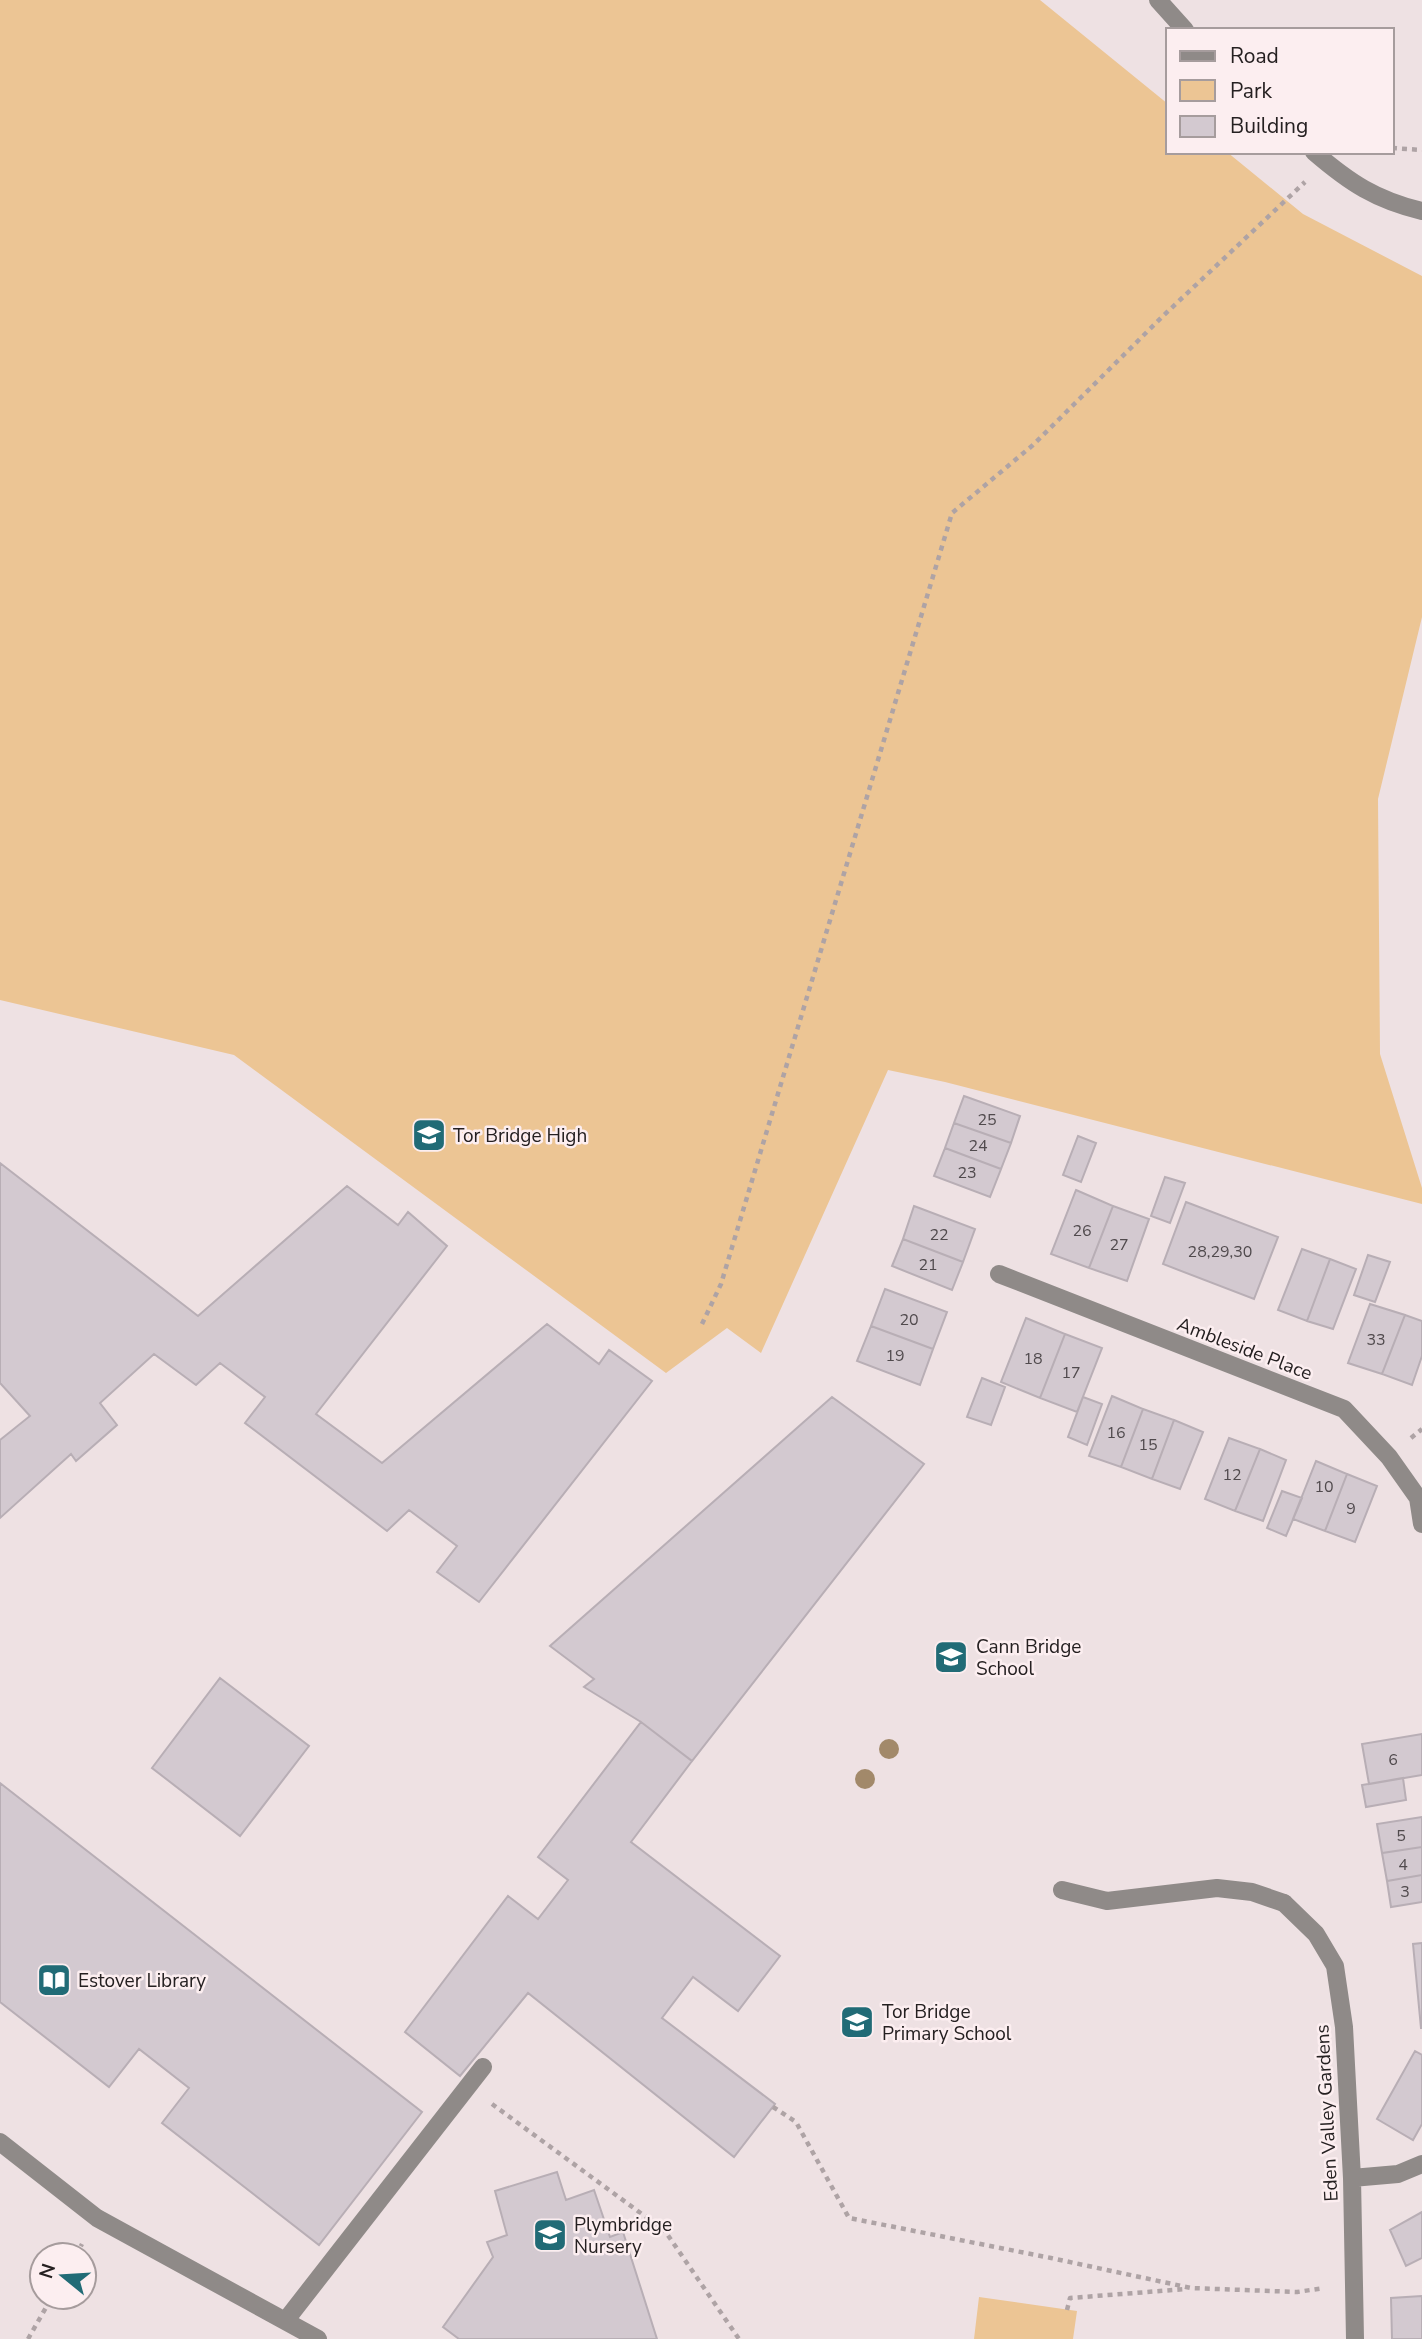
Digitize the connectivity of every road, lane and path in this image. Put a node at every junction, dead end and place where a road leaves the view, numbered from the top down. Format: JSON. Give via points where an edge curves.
{"nodes":[{"id":1,"x":1158,"y":0,"type":"edge"},
{"id":2,"x":1183,"y":28,"type":"edge"},
{"id":3,"x":1394,"y":148,"type":"edge"},
{"id":4,"x":1422,"y":150,"type":"edge"},
{"id":5,"x":1320,"y":157,"type":"edge"},
{"id":6,"x":1422,"y":211,"type":"edge"},
{"id":7,"x":999,"y":1274,"type":"dead end"},
{"id":8,"x":702,"y":1324,"type":"dead end"},
{"id":9,"x":1422,"y":1524,"type":"edge"},
{"id":10,"x":1062,"y":1891,"type":"dead end"},
{"id":11,"x":483,"y":2067,"type":"dead end"},
{"id":12,"x":468,"y":2087,"type":"junction"},
{"id":13,"x":773,"y":2107,"type":"dead end"},
{"id":14,"x":0,"y":2142,"type":"edge"},
{"id":15,"x":1422,"y":2164,"type":"edge"},
{"id":16,"x":1352,"y":2178,"type":"junction"},
{"id":17,"x":1353,"y":2284,"type":"junction"},
{"id":18,"x":1191,"y":2288,"type":"junction"},
{"id":19,"x":1067,"y":2310,"type":"dead end"},
{"id":20,"x":44,"y":2311,"type":"edge"},
{"id":21,"x":286,"y":2320,"type":"junction"},
{"id":22,"x":28,"y":2339,"type":"edge"},
{"id":23,"x":318,"y":2339,"type":"edge"},
{"id":24,"x":739,"y":2339,"type":"edge"},
{"id":25,"x":1355,"y":2339,"type":"edge"}],
"edges":[{"from":1,"to":2,"type":"street"},
{"from":3,"to":4,"type":"path"},
{"from":5,"to":6,"type":"street","via":[[1344,178],[1391,203]]},
{"from":5,"to":8,"type":"path","via":[[1033,445],[952,513],[721,1284]]},
{"from":7,"to":9,"type":"street","name":"Ambleside Place","via":[[1344,1409],[1389,1457],[1418,1498]]},
{"from":10,"to":16,"type":"street","name":"Eden Valley Gardens","via":[[1107,1901],[1217,1888],[1252,1892],[1284,1903],[1316,1934],[1335,1966],[1344,2026]]},
{"from":11,"to":12,"type":"street"},
{"from":12,"to":21,"type":"street"},
{"from":12,"to":24,"type":"path","via":[[664,2231]]},
{"from":13,"to":18,"type":"path","via":[[796,2122],[849,2218]]},
{"from":14,"to":21,"type":"street","via":[[97,2218]]},
{"from":15,"to":16,"type":"street","via":[[1398,2174]]},
{"from":16,"to":17,"type":"street","name":"Eden Valley Gardens"},
{"from":17,"to":18,"type":"path","via":[[1297,2292]]},
{"from":17,"to":25,"type":"street","name":"Eden Valley Gardens"},
{"from":18,"to":19,"type":"path","via":[[1070,2298]]},
{"from":20,"to":22,"type":"path"},
{"from":21,"to":23,"type":"street"}]}
